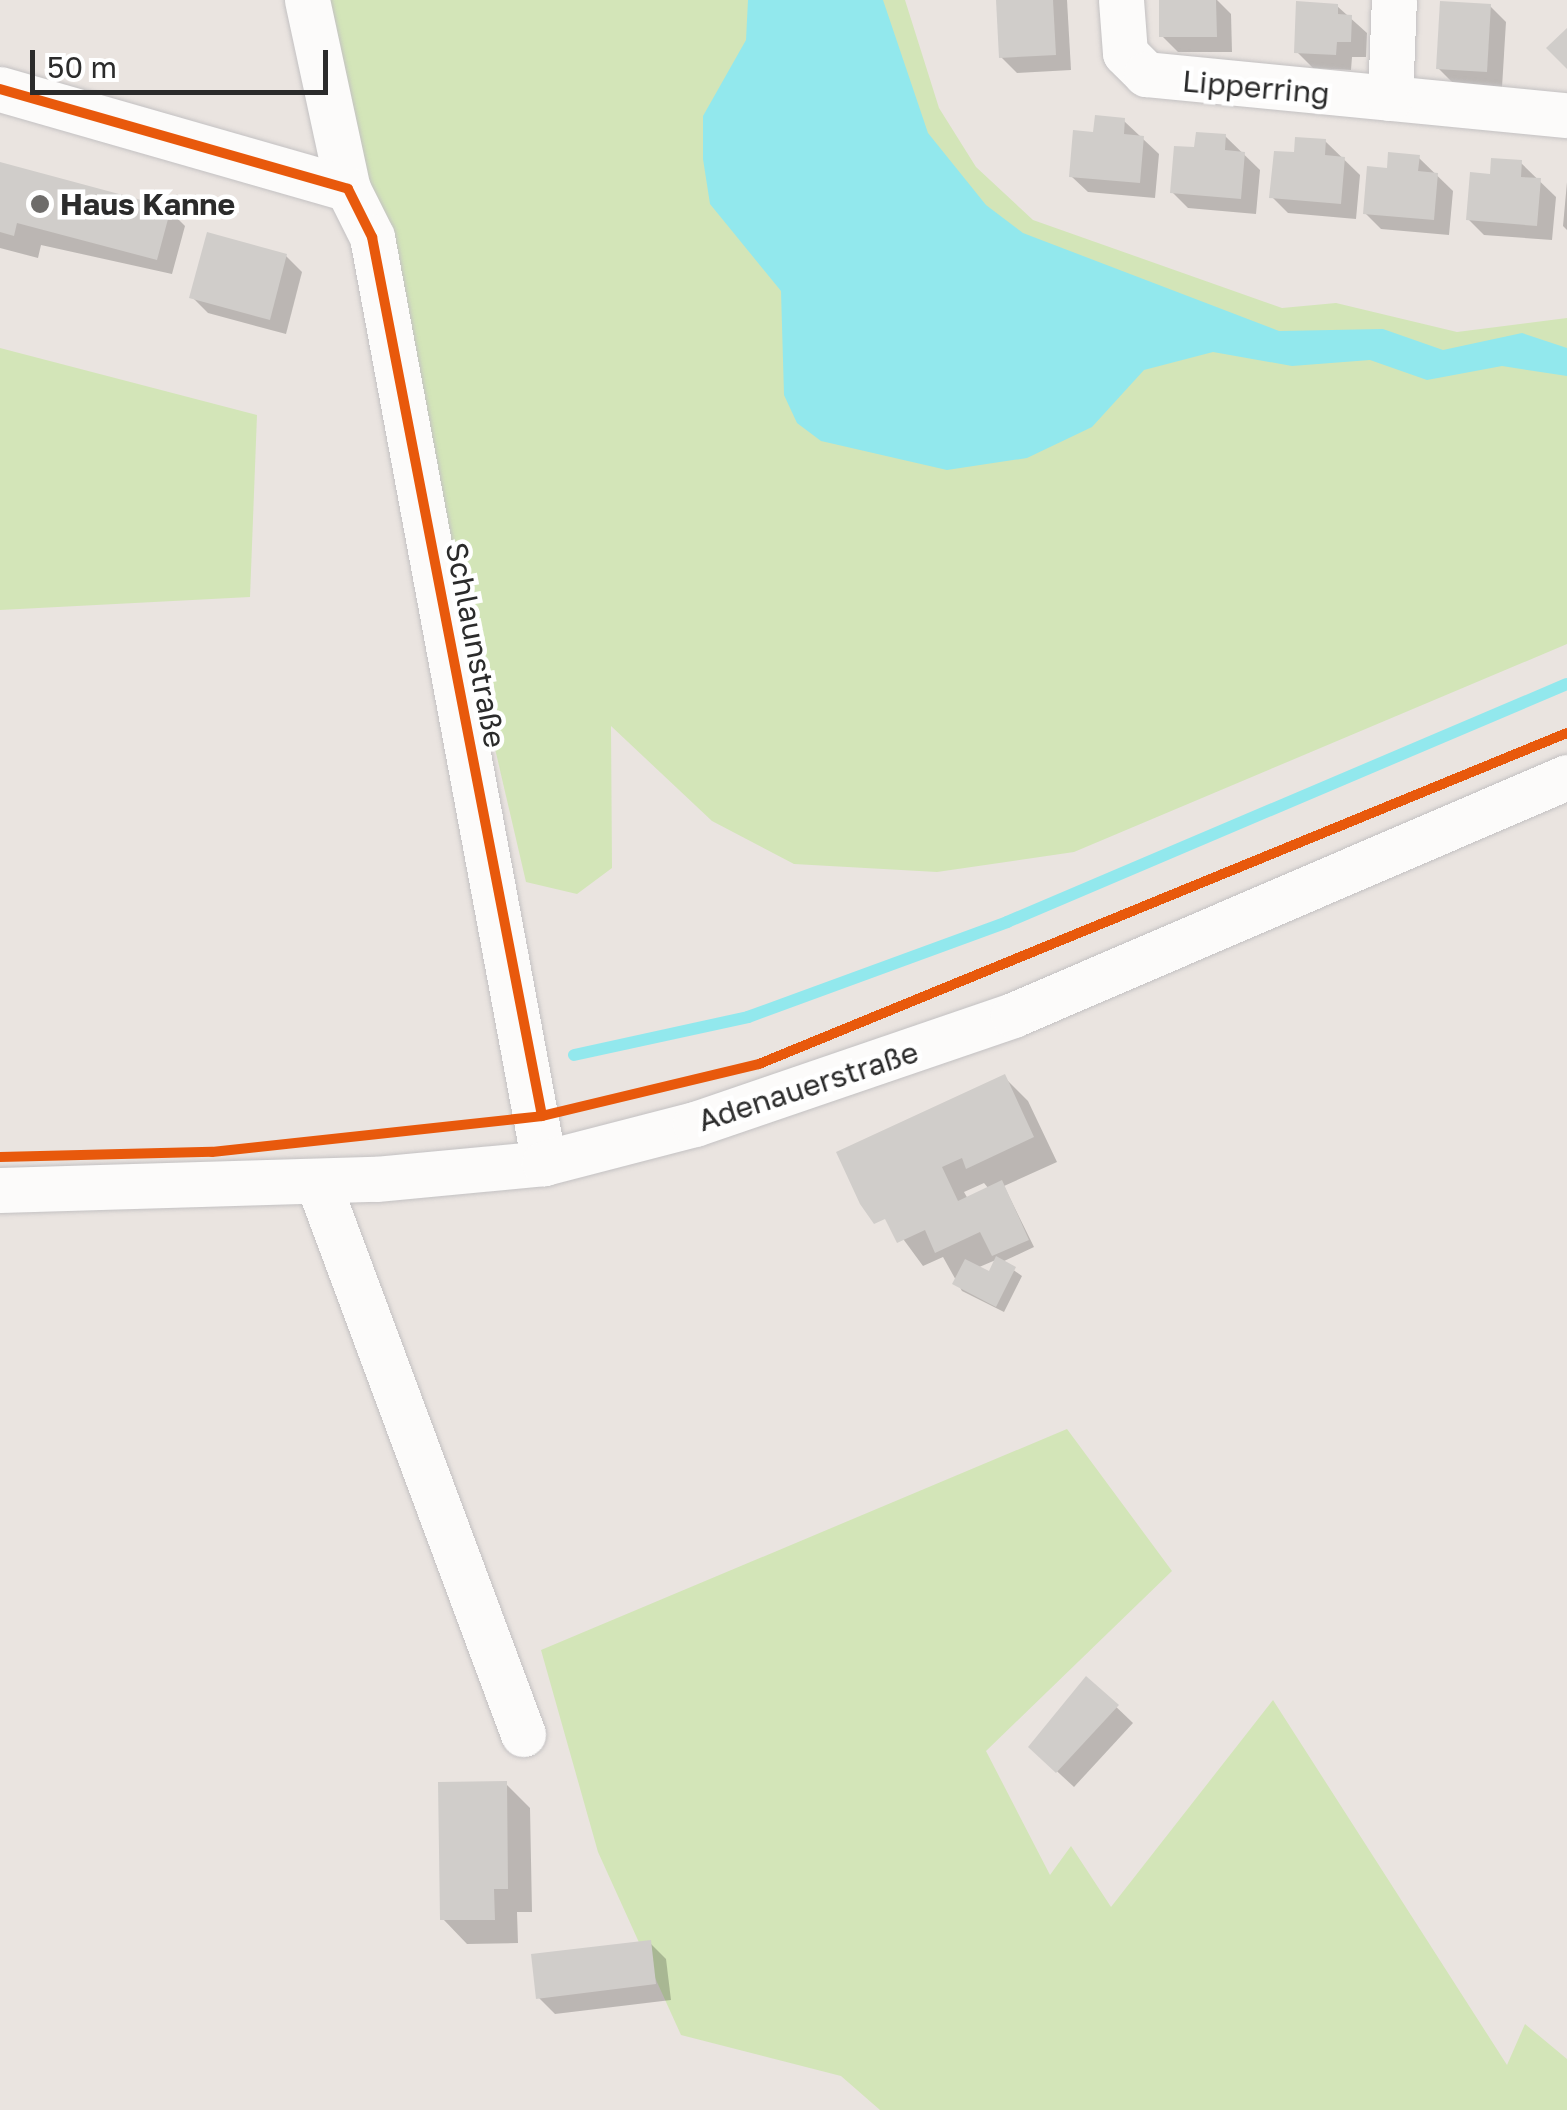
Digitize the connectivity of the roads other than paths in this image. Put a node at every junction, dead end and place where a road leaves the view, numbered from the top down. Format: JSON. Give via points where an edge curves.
{"nodes":[{"id":1,"x":307,"y":0,"type":"edge"},
{"id":2,"x":1121,"y":0,"type":"edge"},
{"id":3,"x":1394,"y":0,"type":"edge"},
{"id":4,"x":0,"y":90,"type":"edge"},
{"id":5,"x":1390,"y":98,"type":"junction"},
{"id":6,"x":1567,"y":115,"type":"edge"},
{"id":7,"x":348,"y":189,"type":"junction"},
{"id":8,"x":1567,"y":777,"type":"edge"},
{"id":9,"x":544,"y":1163,"type":"junction"},
{"id":10,"x":318,"y":1183,"type":"junction"},
{"id":11,"x":0,"y":1190,"type":"edge"},
{"id":12,"x":523,"y":1734,"type":"dead end"}],
"edges":[{"from":1,"to":7,"type":"street","name":"Schlaunstraße"},
{"from":2,"to":5,"type":"street","name":"Lipperring","via":[[1125,52],[1146,74]]},
{"from":3,"to":5,"type":"street"},
{"from":4,"to":7,"type":"street"},
{"from":5,"to":6,"type":"street","name":"Lipperring"},
{"from":7,"to":9,"type":"street","name":"Schlaunstraße","via":[[372,238]]},
{"from":8,"to":9,"type":"street","name":"Adenauerstraße","via":[[1013,1015],[712,1119]]},
{"from":9,"to":10,"type":"street","name":"Adenauerstraße"},
{"from":10,"to":11,"type":"street","name":"Adenauerstraße"},
{"from":10,"to":12,"type":"street"}]}
